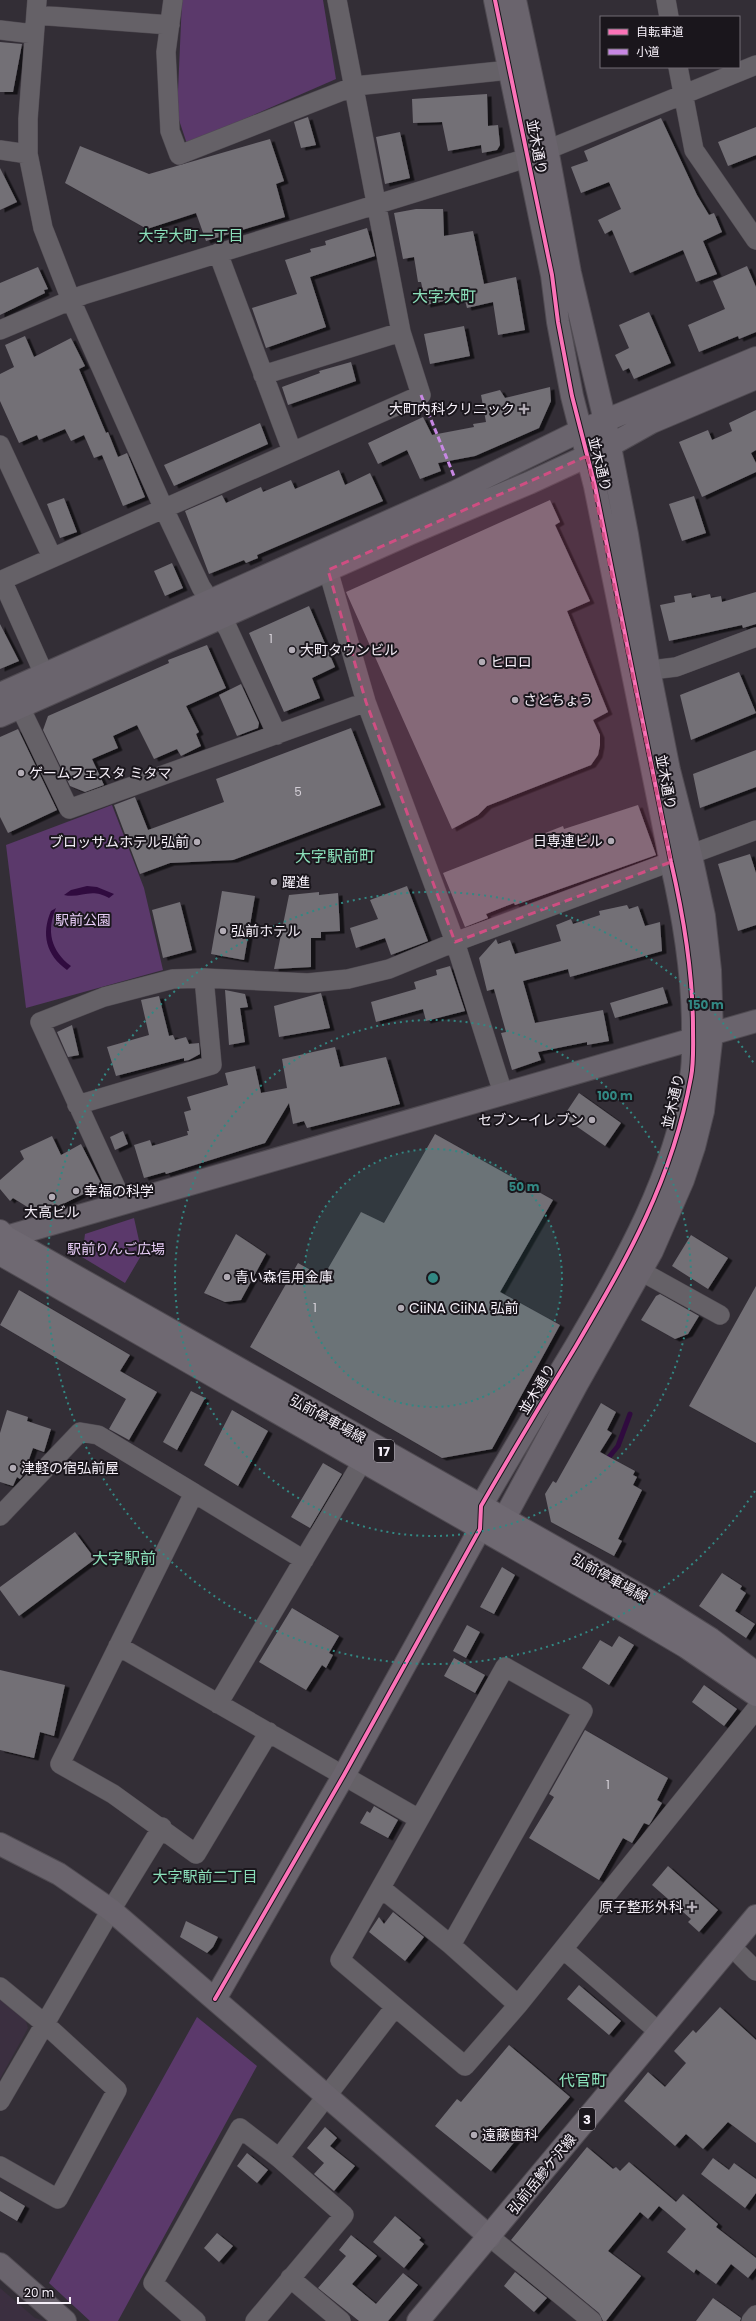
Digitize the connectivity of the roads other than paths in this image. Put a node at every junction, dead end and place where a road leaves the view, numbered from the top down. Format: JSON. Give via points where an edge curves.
{"nodes":[{"id":1,"x":173,"y":0,"type":"edge"},
{"id":2,"x":337,"y":0,"type":"edge"},
{"id":3,"x":495,"y":0,"type":"edge"},
{"id":4,"x":515,"y":0,"type":"edge"},
{"id":5,"x":666,"y":0,"type":"edge"},
{"id":6,"x":37,"y":7,"type":"edge"},
{"id":7,"x":669,"y":16,"type":"edge"},
{"id":8,"x":170,"y":25,"type":"junction"},
{"id":9,"x":0,"y":30,"type":"edge"},
{"id":10,"x":34,"y":34,"type":"junction"},
{"id":11,"x":756,"y":66,"type":"edge"},
{"id":12,"x":678,"y":68,"type":"edge"},
{"id":13,"x":510,"y":70,"type":"junction"},
{"id":14,"x":355,"y":86,"type":"junction"},
{"id":15,"x":683,"y":93,"type":"junction"},
{"id":16,"x":547,"y":148,"type":"junction"},
{"id":17,"x":0,"y":150,"type":"edge"},
{"id":18,"x":28,"y":154,"type":"junction"},
{"id":19,"x":528,"y":158,"type":"junction"},
{"id":20,"x":376,"y":205,"type":"junction"},
{"id":21,"x":756,"y":240,"type":"edge"},
{"id":22,"x":218,"y":254,"type":"junction"},
{"id":23,"x":71,"y":300,"type":"junction"},
{"id":24,"x":0,"y":330,"type":"edge"},
{"id":25,"x":401,"y":332,"type":"junction"},
{"id":26,"x":756,"y":358,"type":"edge"},
{"id":27,"x":263,"y":375,"type":"junction"},
{"id":28,"x":756,"y":378,"type":"edge"},
{"id":29,"x":605,"y":420,"type":"junction"},
{"id":30,"x":580,"y":431,"type":"junction"},
{"id":31,"x":609,"y":446,"type":"junction"},
{"id":32,"x":292,"y":451,"type":"junction"},
{"id":33,"x":1,"y":452,"type":"edge"},
{"id":34,"x":587,"y":456,"type":"junction"},
{"id":35,"x":164,"y":509,"type":"junction"},
{"id":36,"x":52,"y":557,"type":"junction"},
{"id":37,"x":328,"y":570,"type":"junction"},
{"id":38,"x":1,"y":580,"type":"edge"},
{"id":39,"x":216,"y":609,"type":"junction"},
{"id":40,"x":756,"y":637,"type":"edge"},
{"id":41,"x":641,"y":671,"type":"junction"},
{"id":42,"x":44,"y":674,"type":"junction"},
{"id":43,"x":0,"y":694,"type":"edge"},
{"id":44,"x":366,"y":702,"type":"junction"},
{"id":45,"x":20,"y":707,"type":"junction"},
{"id":46,"x":0,"y":716,"type":"edge"},
{"id":47,"x":277,"y":735,"type":"junction"},
{"id":48,"x":756,"y":830,"type":"edge"},
{"id":49,"x":681,"y":859,"type":"junction"},
{"id":50,"x":455,"y":942,"type":"junction"},
{"id":51,"x":204,"y":978,"type":"junction"},
{"id":52,"x":756,"y":1021,"type":"edge"},
{"id":53,"x":703,"y":1036,"type":"junction"},
{"id":54,"x":503,"y":1093,"type":"junction"},
{"id":55,"x":77,"y":1105,"type":"junction"},
{"id":56,"x":123,"y":1203,"type":"junction"},
{"id":57,"x":1,"y":1242,"type":"edge"},
{"id":58,"x":634,"y":1267,"type":"junction"},
{"id":59,"x":720,"y":1315,"type":"dead end"},
{"id":60,"x":362,"y":1462,"type":"junction"},
{"id":61,"x":194,"y":1493,"type":"junction"},
{"id":62,"x":481,"y":1506,"type":"junction"},
{"id":63,"x":0,"y":1516,"type":"edge"},
{"id":64,"x":504,"y":1519,"type":"junction"},
{"id":65,"x":480,"y":1529,"type":"junction"},
{"id":66,"x":304,"y":1560,"type":"junction"},
{"id":67,"x":118,"y":1646,"type":"junction"},
{"id":68,"x":756,"y":1673,"type":"edge"},
{"id":69,"x":756,"y":1695,"type":"edge"},
{"id":70,"x":218,"y":1704,"type":"junction"},
{"id":71,"x":756,"y":1709,"type":"edge"},
{"id":72,"x":269,"y":1732,"type":"junction"},
{"id":73,"x":344,"y":1775,"type":"junction"},
{"id":74,"x":420,"y":1819,"type":"junction"},
{"id":75,"x":162,"y":1827,"type":"junction"},
{"id":76,"x":0,"y":1844,"type":"edge"},
{"id":77,"x":381,"y":1888,"type":"junction"},
{"id":78,"x":111,"y":1910,"type":"junction"},
{"id":79,"x":756,"y":1916,"type":"edge"},
{"id":80,"x":451,"y":1945,"type":"junction"},
{"id":81,"x":731,"y":1946,"type":"junction"},
{"id":82,"x":563,"y":1949,"type":"junction"},
{"id":83,"x":756,"y":1971,"type":"edge"},
{"id":84,"x":0,"y":1987,"type":"edge"},
{"id":85,"x":215,"y":1999,"type":"junction"},
{"id":86,"x":518,"y":2005,"type":"junction"},
{"id":87,"x":395,"y":2007,"type":"junction"},
{"id":88,"x":45,"y":2024,"type":"junction"},
{"id":89,"x":659,"y":2032,"type":"junction"},
{"id":90,"x":328,"y":2096,"type":"junction"},
{"id":91,"x":0,"y":2101,"type":"edge"},
{"id":92,"x":279,"y":2158,"type":"junction"},
{"id":93,"x":0,"y":2166,"type":"edge"},
{"id":94,"x":490,"y":2237,"type":"junction"},
{"id":95,"x":0,"y":2264,"type":"edge"},
{"id":96,"x":290,"y":2278,"type":"junction"},
{"id":97,"x":756,"y":2315,"type":"edge"},
{"id":98,"x":65,"y":2321,"type":"edge"},
{"id":99,"x":196,"y":2321,"type":"edge"},
{"id":100,"x":255,"y":2321,"type":"edge"},
{"id":101,"x":341,"y":2321,"type":"edge"},
{"id":102,"x":418,"y":2321,"type":"edge"},
{"id":103,"x":592,"y":2321,"type":"edge"},
{"id":104,"x":751,"y":2321,"type":"edge"}],
"edges":[{"from":1,"to":8,"type":"street"},
{"from":2,"to":14,"type":"street"},
{"from":3,"to":13,"type":"street","name":"並木通り"},
{"from":4,"to":16,"type":"street","name":"並木通り"},
{"from":5,"to":7,"type":"street"},
{"from":6,"to":8,"type":"street"},
{"from":6,"to":10,"type":"street"},
{"from":8,"to":14,"type":"street","via":[[166,52],[170,131],[179,155]]},
{"from":9,"to":10,"type":"street"},
{"from":10,"to":18,"type":"street"},
{"from":11,"to":15,"type":"street"},
{"from":12,"to":15,"type":"street"},
{"from":13,"to":14,"type":"street"},
{"from":13,"to":19,"type":"street","name":"並木通り"},
{"from":14,"to":20,"type":"street"},
{"from":15,"to":16,"type":"street"},
{"from":15,"to":21,"type":"street","via":[[694,150]]},
{"from":16,"to":19,"type":"street"},
{"from":16,"to":29,"type":"street","name":"並木通り","via":[[570,273]]},
{"from":17,"to":18,"type":"street"},
{"from":18,"to":23,"type":"street","via":[[42,228]]},
{"from":19,"to":20,"type":"street"},
{"from":19,"to":30,"type":"street","name":"並木通り"},
{"from":20,"to":22,"type":"street"},
{"from":20,"to":25,"type":"street"},
{"from":22,"to":23,"type":"street"},
{"from":22,"to":27,"type":"street"},
{"from":23,"to":24,"type":"street"},
{"from":23,"to":35,"type":"street"},
{"from":25,"to":27,"type":"street"},
{"from":25,"to":32,"type":"street","via":[[421,395]]},
{"from":26,"to":29,"type":"street"},
{"from":27,"to":32,"type":"street"},
{"from":28,"to":31,"type":"street","via":[[652,422]]},
{"from":29,"to":30,"type":"street"},
{"from":29,"to":31,"type":"street","name":"並木通り"},
{"from":30,"to":34,"type":"street","name":"並木通り"},
{"from":30,"to":39,"type":"street"},
{"from":31,"to":34,"type":"street"},
{"from":31,"to":41,"type":"street","name":"並木通り","via":[[627,534]]},
{"from":32,"to":35,"type":"street"},
{"from":33,"to":36,"type":"street"},
{"from":34,"to":37,"type":"street"},
{"from":34,"to":41,"type":"street","name":"並木通り"},
{"from":35,"to":36,"type":"street"},
{"from":35,"to":39,"type":"street","via":[[201,587]]},
{"from":36,"to":38,"type":"street"},
{"from":37,"to":39,"type":"street"},
{"from":37,"to":44,"type":"street"},
{"from":38,"to":42,"type":"street"},
{"from":39,"to":42,"type":"street"},
{"from":39,"to":45,"type":"street"},
{"from":39,"to":47,"type":"street","via":[[228,628]]},
{"from":40,"to":41,"type":"street","via":[[676,666]]},
{"from":41,"to":49,"type":"street","name":"並木通り"},
{"from":42,"to":43,"type":"street"},
{"from":44,"to":47,"type":"street"},
{"from":44,"to":50,"type":"street"},
{"from":45,"to":46,"type":"street"},
{"from":45,"to":47,"type":"street","via":[[69,809]]},
{"from":48,"to":49,"type":"street"},
{"from":49,"to":50,"type":"street"},
{"from":49,"to":53,"type":"street","name":"並木通り","via":[[685,920]]},
{"from":50,"to":51,"type":"street","via":[[389,969],[348,979],[308,983]]},
{"from":50,"to":54,"type":"street"},
{"from":51,"to":55,"type":"street","via":[[212,1065]]},
{"from":51,"to":55,"type":"street","via":[[173,979],[104,997],[40,1022]]},
{"from":52,"to":53,"type":"street"},
{"from":53,"to":54,"type":"street"},
{"from":53,"to":58,"type":"street","name":"並木通り","via":[[674,1146]]},
{"from":54,"to":56,"type":"street"},
{"from":55,"to":56,"type":"street"},
{"from":56,"to":57,"type":"street"},
{"from":57,"to":60,"type":"main road","name":"弘前停車場線","number":"17"},
{"from":57,"to":62,"type":"main road","name":"弘前停車場線","number":"17"},
{"from":58,"to":59,"type":"street"},
{"from":58,"to":62,"type":"street","name":"並木通り"},
{"from":58,"to":64,"type":"street","name":"並木通り","via":[[577,1384]]},
{"from":60,"to":65,"type":"main road","name":"弘前停車場線","number":"17"},
{"from":60,"to":66,"type":"street"},
{"from":61,"to":63,"type":"street","via":[[98,1435],[80,1432]]},
{"from":61,"to":66,"type":"street"},
{"from":61,"to":67,"type":"street"},
{"from":62,"to":64,"type":"main road","name":"弘前停車場線","number":"17"},
{"from":62,"to":65,"type":"street","name":"並木通り"},
{"from":64,"to":65,"type":"street"},
{"from":64,"to":68,"type":"main road","name":"弘前停車場線","number":"17","via":[[657,1605],[711,1639]]},
{"from":65,"to":69,"type":"main road","name":"弘前停車場線","number":"17","via":[[686,1647]]},
{"from":65,"to":73,"type":"street"},
{"from":66,"to":70,"type":"street"},
{"from":67,"to":70,"type":"street"},
{"from":67,"to":75,"type":"street","via":[[60,1764],[113,1794]]},
{"from":70,"to":72,"type":"street"},
{"from":71,"to":82,"type":"street"},
{"from":72,"to":73,"type":"street"},
{"from":72,"to":75,"type":"street","via":[[196,1854]]},
{"from":73,"to":74,"type":"street"},
{"from":73,"to":85,"type":"street"},
{"from":74,"to":77,"type":"street"},
{"from":74,"to":80,"type":"street","via":[[505,1667],[583,1710]]},
{"from":75,"to":78,"type":"street"},
{"from":76,"to":78,"type":"street","via":[[58,1874]]},
{"from":77,"to":80,"type":"street"},
{"from":77,"to":87,"type":"street","via":[[340,1960]]},
{"from":78,"to":85,"type":"street"},
{"from":78,"to":88,"type":"street"},
{"from":79,"to":81,"type":"main road","name":"弘前岳鰺ケ沢線","number":"3"},
{"from":80,"to":86,"type":"street"},
{"from":81,"to":83,"type":"street"},
{"from":81,"to":89,"type":"main road","name":"弘前岳鰺ケ沢線","number":"3"},
{"from":82,"to":86,"type":"street"},
{"from":82,"to":89,"type":"street"},
{"from":84,"to":88,"type":"street"},
{"from":85,"to":90,"type":"street"},
{"from":86,"to":87,"type":"street","via":[[465,2066]]},
{"from":87,"to":90,"type":"street"},
{"from":88,"to":91,"type":"street"},
{"from":88,"to":93,"type":"street","via":[[117,2090],[58,2199]]},
{"from":89,"to":94,"type":"main road","name":"弘前岳鰺ケ沢線","number":"3"},
{"from":90,"to":92,"type":"street"},
{"from":90,"to":94,"type":"street"},
{"from":92,"to":96,"type":"street","via":[[344,2215]]},
{"from":92,"to":99,"type":"street","via":[[240,2128],[153,2283]]},
{"from":94,"to":102,"type":"main road","name":"弘前岳鰺ケ沢線","number":"3"},
{"from":94,"to":103,"type":"street"},
{"from":95,"to":98,"type":"street"},
{"from":96,"to":100,"type":"street"},
{"from":96,"to":101,"type":"street"},
{"from":97,"to":104,"type":"street"}]}
